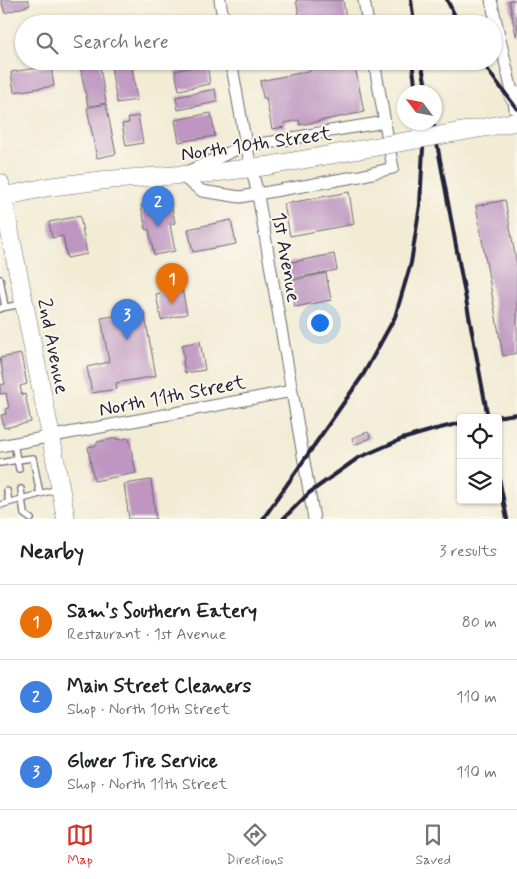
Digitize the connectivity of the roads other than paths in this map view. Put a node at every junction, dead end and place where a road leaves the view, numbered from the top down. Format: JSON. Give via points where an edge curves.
{"nodes":[{"id":1,"x":220,"y":0,"type":"edge"},
{"id":2,"x":364,"y":0,"type":"edge"},
{"id":3,"x":491,"y":0,"type":"edge"},
{"id":4,"x":222,"y":15,"type":"edge"},
{"id":5,"x":366,"y":15,"type":"edge"},
{"id":6,"x":495,"y":15,"type":"edge"},
{"id":7,"x":502,"y":44,"type":"edge"},
{"id":8,"x":233,"y":70,"type":"edge"},
{"id":9,"x":376,"y":70,"type":"edge"},
{"id":10,"x":515,"y":96,"type":"edge"},
{"id":11,"x":385,"y":122,"type":"junction"},
{"id":12,"x":516,"y":122,"type":"edge"},
{"id":13,"x":246,"y":145,"type":"junction"},
{"id":14,"x":259,"y":167,"type":"junction"},
{"id":15,"x":180,"y":175,"type":"junction"},
{"id":16,"x":1,"y":190,"type":"edge"},
{"id":17,"x":258,"y":195,"type":"junction"},
{"id":18,"x":13,"y":277,"type":"junction"},
{"id":19,"x":0,"y":279,"type":"edge"},
{"id":20,"x":24,"y":304,"type":"junction"},
{"id":21,"x":2,"y":308,"type":"edge"},
{"id":22,"x":292,"y":391,"type":"junction"},
{"id":23,"x":51,"y":437,"type":"junction"},
{"id":24,"x":14,"y":444,"type":"junction"},
{"id":25,"x":0,"y":446,"type":"edge"},
{"id":26,"x":17,"y":460,"type":"junction"},
{"id":27,"x":1,"y":463,"type":"edge"},
{"id":28,"x":19,"y":468,"type":"dead end"},
{"id":29,"x":4,"y":472,"type":"dead end"},
{"id":30,"x":60,"y":488,"type":"junction"},
{"id":31,"x":21,"y":489,"type":"dead end"},
{"id":32,"x":7,"y":491,"type":"dead end"},
{"id":33,"x":40,"y":494,"type":"junction"},
{"id":34,"x":22,"y":499,"type":"junction"},
{"id":35,"x":8,"y":502,"type":"junction"},
{"id":36,"x":0,"y":505,"type":"edge"},
{"id":37,"x":31,"y":519,"type":"edge"},
{"id":38,"x":66,"y":519,"type":"edge"},
{"id":39,"x":314,"y":519,"type":"edge"}],
"edges":[{"from":1,"to":4,"type":"street"},
{"from":2,"to":5,"type":"street"},
{"from":3,"to":6,"type":"street"},
{"from":7,"to":10,"type":"street"},
{"from":8,"to":13,"type":"street","name":"1st Avenue"},
{"from":9,"to":11,"type":"street"},
{"from":10,"to":12,"type":"street"},
{"from":11,"to":13,"type":"street"},
{"from":11,"to":17,"type":"street","via":[[393,168]]},
{"from":12,"to":14,"type":"main road","name":"North 10th Street","bridge":true},
{"from":13,"to":14,"type":"street","name":"1st Avenue"},
{"from":13,"to":15,"type":"street"},
{"from":14,"to":15,"type":"main road","name":"North 10th Street"},
{"from":14,"to":17,"type":"street","name":"1st Avenue"},
{"from":15,"to":16,"type":"main road","name":"North 10th Street"},
{"from":15,"to":17,"type":"street","via":[[202,191],[240,197]]},
{"from":16,"to":18,"type":"main road","name":"2nd Avenue"},
{"from":17,"to":22,"type":"street","name":"1st Avenue"},
{"from":18,"to":19,"type":"lane"},
{"from":18,"to":20,"type":"main road","name":"2nd Avenue"},
{"from":19,"to":21,"type":"lane"},
{"from":20,"to":21,"type":"lane"},
{"from":20,"to":23,"type":"main road","name":"2nd Avenue"},
{"from":22,"to":23,"type":"street","name":"North 11th Street"},
{"from":22,"to":39,"type":"street","name":"1st Avenue"},
{"from":23,"to":24,"type":"street","name":"North 11th Street"},
{"from":23,"to":30,"type":"main road","name":"2nd Avenue"},
{"from":24,"to":25,"type":"street","name":"North 11th Street"},
{"from":24,"to":26,"type":"lane"},
{"from":26,"to":27,"type":"lane"},
{"from":26,"to":28,"type":"lane"},
{"from":26,"to":33,"type":"lane","via":[[33,458]]},
{"from":27,"to":29,"type":"lane"},
{"from":30,"to":33,"type":"lane"},
{"from":30,"to":38,"type":"main road","name":"2nd Avenue"},
{"from":31,"to":34,"type":"lane"},
{"from":32,"to":35,"type":"lane"},
{"from":33,"to":34,"type":"lane"},
{"from":34,"to":35,"type":"lane"},
{"from":34,"to":37,"type":"lane","via":[[24,514]]},
{"from":35,"to":36,"type":"lane"}]}
